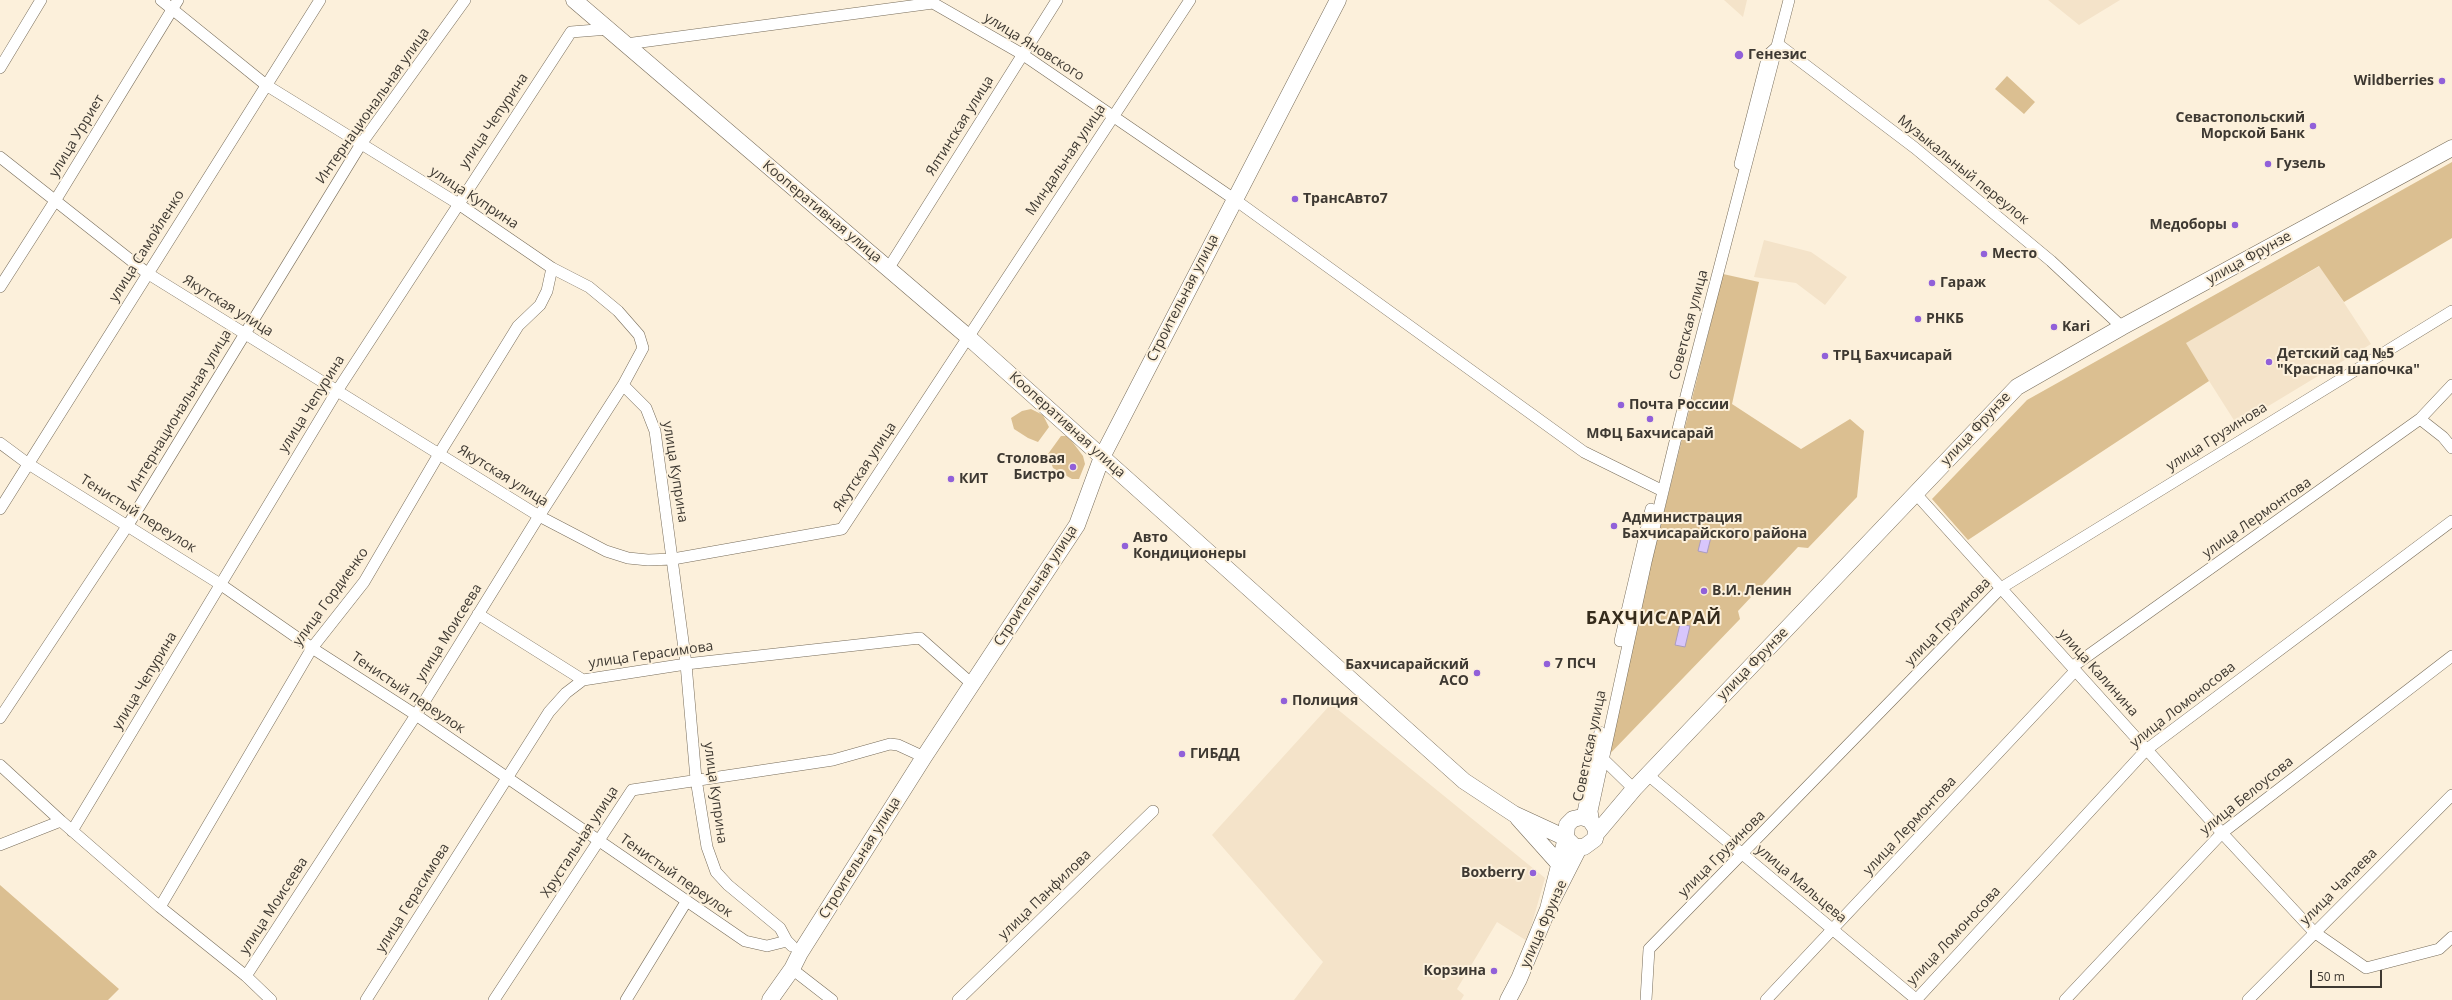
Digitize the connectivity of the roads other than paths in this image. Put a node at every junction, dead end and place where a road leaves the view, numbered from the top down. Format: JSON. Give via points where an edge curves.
{"nodes":[{"id":1,"x":41,"y":0,"type":"edge"},
{"id":2,"x":161,"y":0,"type":"edge"},
{"id":3,"x":320,"y":0,"type":"edge"},
{"id":4,"x":465,"y":0,"type":"edge"},
{"id":5,"x":574,"y":0,"type":"edge"},
{"id":6,"x":1058,"y":0,"type":"edge"},
{"id":7,"x":1190,"y":0,"type":"edge"},
{"id":8,"x":1338,"y":0,"type":"edge"},
{"id":9,"x":1789,"y":0,"type":"edge"},
{"id":10,"x":175,"y":4,"type":"edge"},
{"id":11,"x":609,"y":30,"type":"junction"},
{"id":12,"x":626,"y":44,"type":"junction"},
{"id":13,"x":1779,"y":45,"type":"junction"},
{"id":14,"x":1022,"y":54,"type":"junction"},
{"id":15,"x":0,"y":68,"type":"edge"},
{"id":16,"x":266,"y":85,"type":"junction"},
{"id":17,"x":1113,"y":116,"type":"junction"},
{"id":18,"x":362,"y":144,"type":"junction"},
{"id":19,"x":2452,"y":148,"type":"edge"},
{"id":20,"x":0,"y":157,"type":"edge"},
{"id":21,"x":1234,"y":199,"type":"junction"},
{"id":22,"x":56,"y":201,"type":"junction"},
{"id":23,"x":458,"y":203,"type":"junction"},
{"id":24,"x":552,"y":268,"type":"junction"},
{"id":25,"x":888,"y":269,"type":"junction"},
{"id":26,"x":147,"y":273,"type":"junction"},
{"id":27,"x":0,"y":287,"type":"edge"},
{"id":28,"x":2452,"y":310,"type":"edge"},
{"id":29,"x":2122,"y":327,"type":"junction"},
{"id":30,"x":244,"y":334,"type":"junction"},
{"id":31,"x":968,"y":336,"type":"junction"},
{"id":32,"x":2452,"y":385,"type":"edge"},
{"id":33,"x":623,"y":386,"type":"junction"},
{"id":34,"x":337,"y":391,"type":"junction"},
{"id":35,"x":2420,"y":419,"type":"junction"},
{"id":36,"x":0,"y":443,"type":"edge"},
{"id":37,"x":2452,"y":448,"type":"edge"},
{"id":38,"x":438,"y":454,"type":"junction"},
{"id":39,"x":1102,"y":457,"type":"junction"},
{"id":40,"x":27,"y":463,"type":"junction"},
{"id":41,"x":1659,"y":490,"type":"junction"},
{"id":42,"x":1916,"y":494,"type":"junction"},
{"id":43,"x":0,"y":509,"type":"edge"},
{"id":44,"x":539,"y":516,"type":"junction"},
{"id":45,"x":2452,"y":521,"type":"edge"},
{"id":46,"x":128,"y":525,"type":"junction"},
{"id":47,"x":673,"y":559,"type":"junction"},
{"id":48,"x":220,"y":584,"type":"junction"},
{"id":49,"x":2001,"y":588,"type":"junction"},
{"id":50,"x":478,"y":614,"type":"junction"},
{"id":51,"x":312,"y":648,"type":"junction"},
{"id":52,"x":2452,"y":656,"type":"edge"},
{"id":53,"x":686,"y":664,"type":"junction"},
{"id":54,"x":2074,"y":669,"type":"junction"},
{"id":55,"x":584,"y":680,"type":"junction"},
{"id":56,"x":972,"y":684,"type":"junction"},
{"id":57,"x":416,"y":715,"type":"junction"},
{"id":58,"x":0,"y":718,"type":"edge"},
{"id":59,"x":2146,"y":750,"type":"junction"},
{"id":60,"x":1599,"y":755,"type":"junction"},
{"id":61,"x":924,"y":757,"type":"junction"},
{"id":62,"x":0,"y":765,"type":"edge"},
{"id":63,"x":1648,"y":775,"type":"junction"},
{"id":64,"x":507,"y":779,"type":"junction"},
{"id":65,"x":696,"y":780,"type":"junction"},
{"id":66,"x":1634,"y":789,"type":"junction"},
{"id":67,"x":2452,"y":795,"type":"edge"},
{"id":68,"x":1153,"y":810,"type":"dead end"},
{"id":69,"x":1514,"y":814,"type":"junction"},
{"id":70,"x":61,"y":821,"type":"junction"},
{"id":71,"x":1586,"y":823,"type":"junction"},
{"id":72,"x":72,"y":831,"type":"junction"},
{"id":73,"x":2222,"y":833,"type":"junction"},
{"id":74,"x":1566,"y":838,"type":"junction"},
{"id":75,"x":599,"y":841,"type":"junction"},
{"id":76,"x":0,"y":845,"type":"edge"},
{"id":77,"x":1579,"y":848,"type":"junction"},
{"id":78,"x":1743,"y":855,"type":"junction"},
{"id":79,"x":1560,"y":865,"type":"junction"},
{"id":80,"x":686,"y":902,"type":"junction"},
{"id":81,"x":160,"y":907,"type":"junction"},
{"id":82,"x":1548,"y":909,"type":"junction"},
{"id":83,"x":1832,"y":930,"type":"junction"},
{"id":84,"x":2314,"y":932,"type":"junction"},
{"id":85,"x":2452,"y":937,"type":"edge"},
{"id":86,"x":787,"y":941,"type":"junction"},
{"id":87,"x":800,"y":953,"type":"junction"},
{"id":88,"x":792,"y":969,"type":"junction"},
{"id":89,"x":246,"y":976,"type":"junction"},
{"id":90,"x":270,"y":1000,"type":"edge"},
{"id":91,"x":366,"y":1000,"type":"edge"},
{"id":92,"x":494,"y":1000,"type":"edge"},
{"id":93,"x":626,"y":1000,"type":"edge"},
{"id":94,"x":770,"y":1000,"type":"edge"},
{"id":95,"x":832,"y":1000,"type":"edge"},
{"id":96,"x":958,"y":1000,"type":"edge"},
{"id":97,"x":1508,"y":1000,"type":"edge"},
{"id":98,"x":1646,"y":1000,"type":"edge"},
{"id":99,"x":1766,"y":1000,"type":"edge"},
{"id":100,"x":1916,"y":1000,"type":"edge"},
{"id":101,"x":2065,"y":1000,"type":"edge"},
{"id":102,"x":2248,"y":1000,"type":"edge"}],
"edges":[{"from":1,"to":15,"type":"street"},
{"from":2,"to":10,"type":"street","name":"улица Куприна"},
{"from":3,"to":16,"type":"street","name":"улица Самойленко"},
{"from":4,"to":18,"type":"street","name":"Интернациональная улица"},
{"from":5,"to":11,"type":"main road","name":"Кооперативная улица"},
{"from":6,"to":14,"type":"street","name":"Ялтинская улица"},
{"from":7,"to":17,"type":"street","name":"Миндальная улица"},
{"from":8,"to":21,"type":"main road","name":"Строительная улица"},
{"from":9,"to":13,"type":"street","name":"Советская улица"},
{"from":10,"to":16,"type":"street","name":"улица Куприна"},
{"from":10,"to":22,"type":"street","name":"улица Урриет"},
{"from":11,"to":12,"type":"main road","name":"Кооперативная улица"},
{"from":11,"to":23,"type":"street","name":"улица Чепурина","via":[[571,32]]},
{"from":12,"to":14,"type":"street","name":"улица Яновского","via":[[933,3]]},
{"from":12,"to":25,"type":"main road","name":"Кооперативная улица"},
{"from":13,"to":29,"type":"street","name":"Музыкальный переулок","via":[[1915,148],[2051,262]]},
{"from":13,"to":41,"type":"street","name":"Советская улица","via":[[1688,371]]},
{"from":14,"to":17,"type":"street","name":"улица Яновского"},
{"from":14,"to":25,"type":"street","name":"Ялтинская улица"},
{"from":16,"to":18,"type":"street","name":"улица Куприна"},
{"from":16,"to":26,"type":"street","name":"улица Самойленко"},
{"from":17,"to":21,"type":"street","name":"улица Яновского"},
{"from":17,"to":31,"type":"street","name":"Миндальная улица"},
{"from":18,"to":23,"type":"street","name":"улица Куприна"},
{"from":18,"to":30,"type":"street","name":"Интернациональная улица"},
{"from":19,"to":29,"type":"main road","name":"улица Фрунзе"},
{"from":20,"to":22,"type":"street","name":"Якутская улица"},
{"from":21,"to":39,"type":"main road","name":"Строительная улица"},
{"from":21,"to":41,"type":"street","name":"улица Яновского","via":[[1584,452]]},
{"from":22,"to":26,"type":"street","name":"Якутская улица"},
{"from":22,"to":27,"type":"street","name":"улица Урриет"},
{"from":23,"to":24,"type":"street","name":"улица Куприна"},
{"from":23,"to":34,"type":"street","name":"улица Чепурина"},
{"from":24,"to":33,"type":"street","name":"улица Куприна","via":[[589,287],[618,311],[639,335],[643,348]]},
{"from":24,"to":38,"type":"street","name":"улица Гордиенко","via":[[547,291],[540,305],[518,326]]},
{"from":25,"to":31,"type":"main road","name":"Кооперативная улица"},
{"from":26,"to":30,"type":"street","name":"Якутская улица"},
{"from":26,"to":40,"type":"street","name":"улица Самойленко"},
{"from":28,"to":49,"type":"street","name":"улица Грузинова"},
{"from":29,"to":42,"type":"main road","name":"улица Фрунзе","via":[[2017,387]]},
{"from":30,"to":34,"type":"street","name":"Якутская улица"},
{"from":30,"to":46,"type":"street","name":"Интернациональная улица"},
{"from":31,"to":39,"type":"main road","name":"Кооперативная улица"},
{"from":31,"to":47,"type":"street","name":"Якутская улица","via":[[842,529]]},
{"from":32,"to":35,"type":"street","name":"улица Лермонтова"},
{"from":33,"to":44,"type":"street","name":"улица Моисеева"},
{"from":33,"to":47,"type":"street","name":"улица Куприна","via":[[646,408],[656,431]]},
{"from":34,"to":38,"type":"street","name":"Якутская улица"},
{"from":34,"to":48,"type":"street","name":"улица Чепурина"},
{"from":35,"to":37,"type":"street","via":[[2443,437]]},
{"from":35,"to":54,"type":"street","name":"улица Лермонтова"},
{"from":36,"to":40,"type":"street","name":"Тенистый переулок"},
{"from":38,"to":44,"type":"street","name":"Якутская улица"},
{"from":38,"to":51,"type":"street","name":"улица Гордиенко","via":[[364,582]]},
{"from":39,"to":56,"type":"main road","name":"Строительная улица","via":[[1077,526]]},
{"from":39,"to":69,"type":"main road","name":"Кооперативная улица","via":[[1464,781]]},
{"from":40,"to":43,"type":"street","name":"улица Самойленко"},
{"from":40,"to":46,"type":"street","name":"Тенистый переулок"},
{"from":41,"to":60,"type":"street","name":"Советская улица"},
{"from":42,"to":49,"type":"street","name":"улица Калинина"},
{"from":42,"to":63,"type":"main road","name":"улица Фрунзе"},
{"from":44,"to":47,"type":"street","name":"Якутская улица","via":[[606,551],[635,559]]},
{"from":44,"to":50,"type":"street","name":"улица Моисеева"},
{"from":45,"to":59,"type":"street","name":"улица Ломоносова"},
{"from":46,"to":48,"type":"street","name":"Тенистый переулок"},
{"from":46,"to":58,"type":"street","name":"Интернациональная улица"},
{"from":47,"to":53,"type":"street","name":"улица Куприна"},
{"from":48,"to":51,"type":"street","name":"Тенистый переулок"},
{"from":48,"to":72,"type":"street","name":"улица Чепурина"},
{"from":49,"to":54,"type":"street","name":"улица Калинина"},
{"from":49,"to":78,"type":"street","name":"улица Грузинова"},
{"from":50,"to":55,"type":"street"},
{"from":50,"to":57,"type":"street","name":"улица Моисеева"},
{"from":51,"to":57,"type":"street","name":"Тенистый переулок"},
{"from":51,"to":81,"type":"street","name":"улица Гордиенко"},
{"from":52,"to":73,"type":"street","name":"улица Белоусова"},
{"from":53,"to":55,"type":"street","name":"улица Герасимова"},
{"from":53,"to":56,"type":"street","name":"улица Герасимова","via":[[920,638]]},
{"from":53,"to":65,"type":"street","name":"улица Куприна"},
{"from":54,"to":59,"type":"street","name":"улица Калинина"},
{"from":54,"to":83,"type":"street","name":"улица Лермонтова"},
{"from":55,"to":64,"type":"street","name":"улица Герасимова","via":[[566,693],[549,712]]},
{"from":56,"to":61,"type":"main road","name":"Строительная улица"},
{"from":57,"to":64,"type":"street","name":"Тенистый переулок"},
{"from":57,"to":89,"type":"street","name":"улица Моисеева"},
{"from":59,"to":73,"type":"street","name":"улица Калинина"},
{"from":59,"to":100,"type":"street","name":"улица Ломоносова"},
{"from":60,"to":66,"type":"street"},
{"from":60,"to":71,"type":"street","name":"Советская улица","via":[[1592,811]]},
{"from":61,"to":65,"type":"street","name":"Хрустальная улица","via":[[890,744],[833,760]]},
{"from":61,"to":87,"type":"main road","name":"Строительная улица"},
{"from":62,"to":70,"type":"street"},
{"from":63,"to":66,"type":"main road","name":"улица Фрунзе"},
{"from":63,"to":78,"type":"street","name":"улица Мальцева"},
{"from":64,"to":75,"type":"street","name":"Тенистый переулок"},
{"from":64,"to":91,"type":"street","name":"улица Герасимова"},
{"from":65,"to":75,"type":"street","name":"Хрустальная улица","via":[[632,790]]},
{"from":65,"to":86,"type":"street","name":"улица Куприна","via":[[707,847],[716,872],[780,928]]},
{"from":66,"to":71,"type":"main road","name":"улица Фрунзе"},
{"from":67,"to":84,"type":"street","name":"улица Чапаева"},
{"from":68,"to":96,"type":"street","name":"улица Панфилова"},
{"from":69,"to":71,"type":"main road"},
{"from":69,"to":74,"type":"main road","name":"Кооперативная улица"},
{"from":69,"to":79,"type":"main road"},
{"from":70,"to":72,"type":"street"},
{"from":70,"to":76,"type":"street"},
{"from":71,"to":74,"type":"main road","via":[[1566,830]]},
{"from":71,"to":77,"type":"main road","name":"улица Фрунзе","via":[[1589,846]]},
{"from":72,"to":81,"type":"street"},
{"from":73,"to":84,"type":"street","name":"улица Калинина"},
{"from":73,"to":101,"type":"street","name":"улица Белоусова"},
{"from":74,"to":77,"type":"main road","name":"Кооперативная улица"},
{"from":74,"to":79,"type":"main road"},
{"from":75,"to":80,"type":"street","name":"Тенистый переулок"},
{"from":75,"to":92,"type":"street","name":"Хрустальная улица"},
{"from":77,"to":82,"type":"main road","name":"улица Фрунзе"},
{"from":78,"to":83,"type":"street","name":"улица Мальцева"},
{"from":78,"to":98,"type":"street","name":"улица Грузинова","via":[[1649,949]]},
{"from":79,"to":82,"type":"main road"},
{"from":80,"to":86,"type":"street","name":"Тенистый переулок","via":[[745,941],[767,946]]},
{"from":80,"to":93,"type":"street"},
{"from":81,"to":89,"type":"street"},
{"from":82,"to":97,"type":"main road","name":"улица Фрунзе"},
{"from":83,"to":99,"type":"street","name":"улица Лермонтова"},
{"from":83,"to":100,"type":"street","name":"улица Мальцева"},
{"from":84,"to":85,"type":"street","name":"улица Калинина","via":[[2366,968],[2439,950]]},
{"from":84,"to":102,"type":"street","name":"улица Чапаева"},
{"from":86,"to":87,"type":"street"},
{"from":87,"to":88,"type":"main road","name":"Строительная улица"},
{"from":88,"to":94,"type":"main road","name":"Строительная улица"},
{"from":88,"to":95,"type":"street"},
{"from":89,"to":90,"type":"street"}]}
